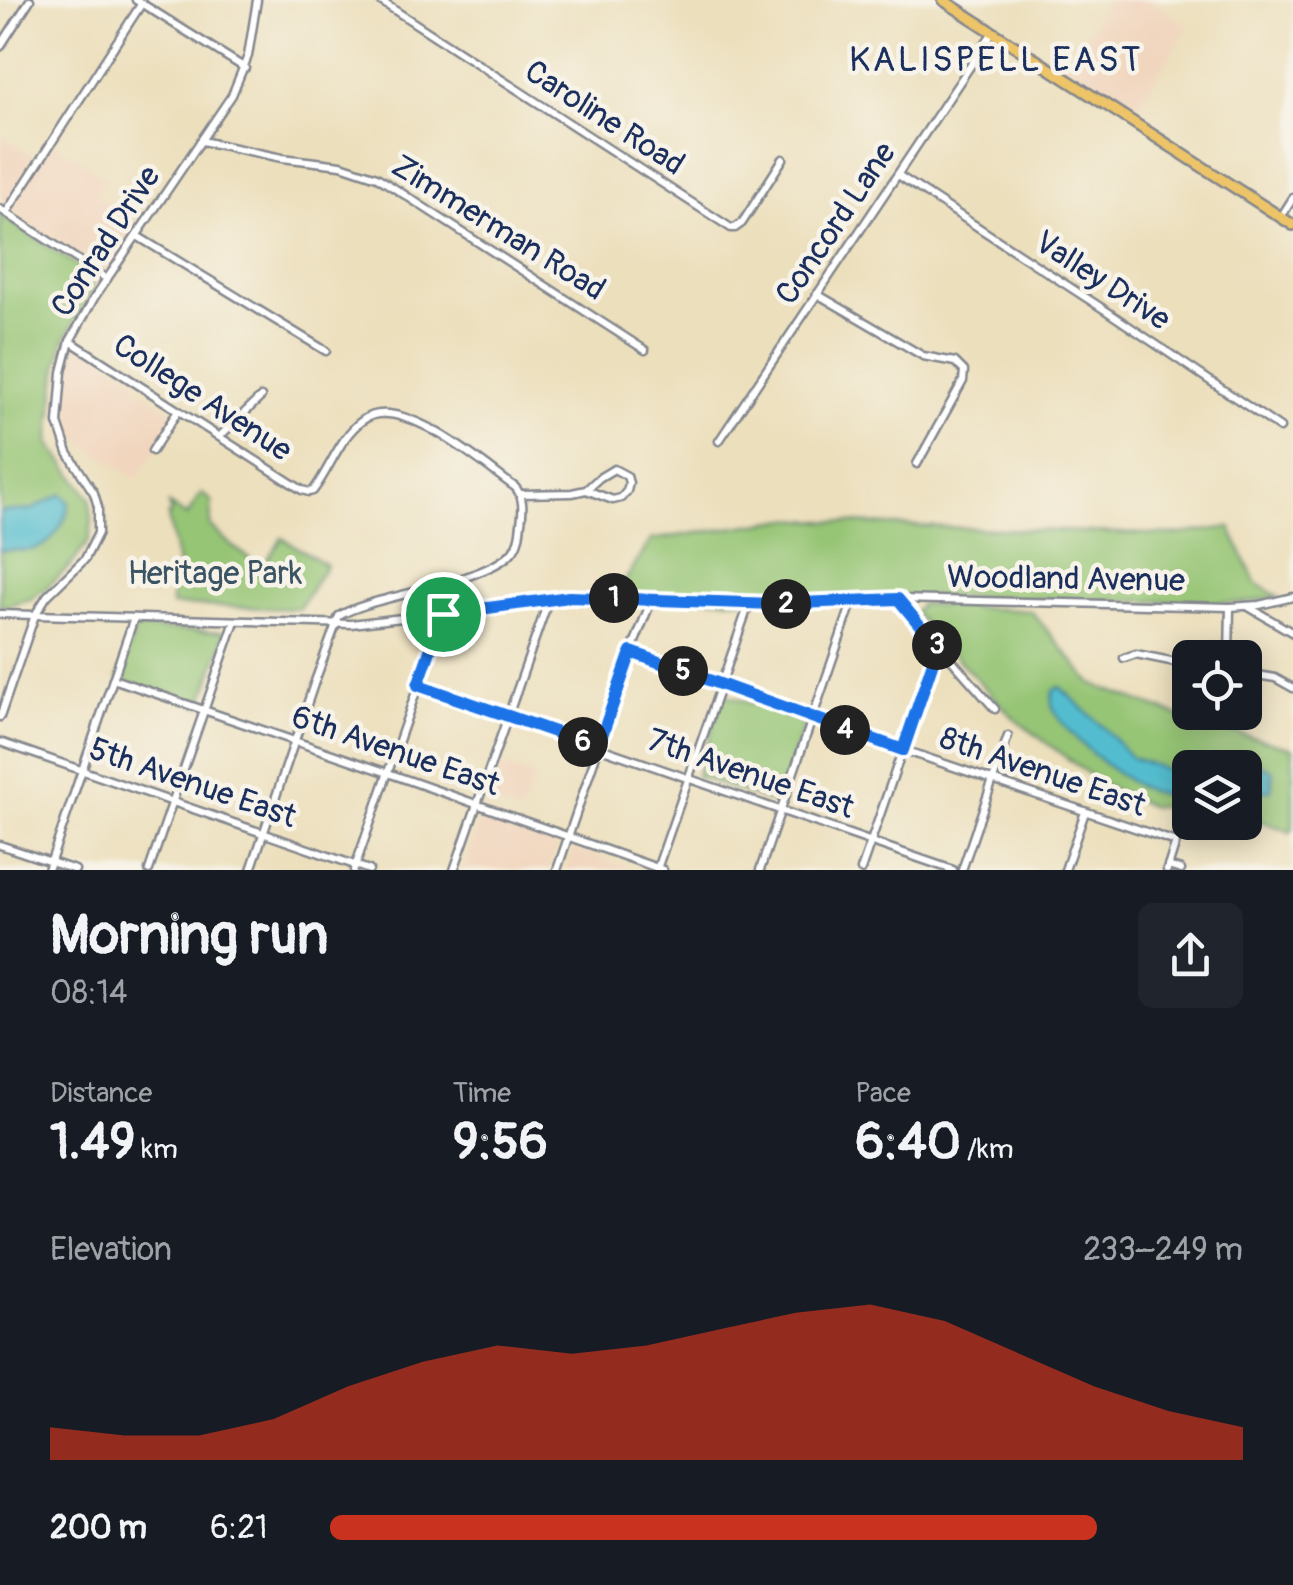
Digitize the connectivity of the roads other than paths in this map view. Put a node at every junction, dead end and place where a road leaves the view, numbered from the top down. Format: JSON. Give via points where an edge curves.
{"nodes":[{"id":1,"x":30,"y":0,"type":"edge"},
{"id":2,"x":257,"y":0,"type":"edge"},
{"id":3,"x":378,"y":0,"type":"edge"},
{"id":4,"x":943,"y":0,"type":"edge"},
{"id":5,"x":139,"y":2,"type":"edge"},
{"id":6,"x":993,"y":32,"type":"junction"},
{"id":7,"x":0,"y":47,"type":"edge"},
{"id":8,"x":245,"y":68,"type":"junction"},
{"id":9,"x":202,"y":141,"type":"junction"},
{"id":10,"x":782,"y":159,"type":"dead end"},
{"id":11,"x":898,"y":175,"type":"junction"},
{"id":12,"x":1293,"y":198,"type":"edge"},
{"id":13,"x":3,"y":211,"type":"edge"},
{"id":14,"x":1281,"y":217,"type":"junction"},
{"id":15,"x":1293,"y":225,"type":"edge"},
{"id":16,"x":137,"y":236,"type":"junction"},
{"id":17,"x":107,"y":279,"type":"junction"},
{"id":18,"x":817,"y":294,"type":"junction"},
{"id":19,"x":70,"y":341,"type":"junction"},
{"id":20,"x":645,"y":350,"type":"dead end"},
{"id":21,"x":326,"y":351,"type":"dead end"},
{"id":22,"x":261,"y":398,"type":"dead end"},
{"id":23,"x":178,"y":410,"type":"junction"},
{"id":24,"x":1280,"y":428,"type":"dead end"},
{"id":25,"x":220,"y":437,"type":"junction"},
{"id":26,"x":719,"y":441,"type":"dead end"},
{"id":27,"x":152,"y":450,"type":"dead end"},
{"id":28,"x":917,"y":464,"type":"dead end"},
{"id":29,"x":586,"y":490,"type":"junction"},
{"id":30,"x":521,"y":494,"type":"junction"},
{"id":31,"x":1293,"y":597,"type":"edge"},
{"id":32,"x":549,"y":599,"type":"junction"},
{"id":33,"x":652,"y":599,"type":"junction"},
{"id":34,"x":898,"y":599,"type":"junction"},
{"id":35,"x":853,"y":600,"type":"junction"},
{"id":36,"x":749,"y":604,"type":"junction"},
{"id":37,"x":1230,"y":606,"type":"junction"},
{"id":38,"x":1246,"y":606,"type":"junction"},
{"id":39,"x":0,"y":614,"type":"edge"},
{"id":40,"x":443,"y":614,"type":"junction"},
{"id":41,"x":35,"y":615,"type":"junction"},
{"id":42,"x":134,"y":618,"type":"junction"},
{"id":43,"x":234,"y":622,"type":"junction"},
{"id":44,"x":335,"y":624,"type":"junction"},
{"id":45,"x":1293,"y":634,"type":"edge"},
{"id":46,"x":1229,"y":640,"type":"edge"},
{"id":47,"x":938,"y":647,"type":"junction"},
{"id":48,"x":631,"y":652,"type":"junction"},
{"id":49,"x":1124,"y":658,"type":"dead end"},
{"id":50,"x":1172,"y":661,"type":"edge"},
{"id":51,"x":1262,"y":676,"type":"edge"},
{"id":52,"x":114,"y":679,"type":"junction"},
{"id":53,"x":418,"y":685,"type":"junction"},
{"id":54,"x":721,"y":685,"type":"junction"},
{"id":55,"x":1293,"y":688,"type":"edge"},
{"id":56,"x":996,"y":708,"type":"dead end"},
{"id":57,"x":204,"y":711,"type":"junction"},
{"id":58,"x":508,"y":716,"type":"junction"},
{"id":59,"x":0,"y":717,"type":"edge"},
{"id":60,"x":812,"y":718,"type":"junction"},
{"id":61,"x":1008,"y":736,"type":"dead end"},
{"id":62,"x":294,"y":741,"type":"junction"},
{"id":63,"x":0,"y":742,"type":"edge"},
{"id":64,"x":598,"y":747,"type":"junction"},
{"id":65,"x":903,"y":750,"type":"junction"},
{"id":66,"x":82,"y":770,"type":"junction"},
{"id":67,"x":388,"y":772,"type":"junction"},
{"id":68,"x":688,"y":778,"type":"junction"},
{"id":69,"x":992,"y":781,"type":"junction"},
{"id":70,"x":172,"y":802,"type":"junction"},
{"id":71,"x":477,"y":804,"type":"junction"},
{"id":72,"x":780,"y":810,"type":"junction"},
{"id":73,"x":1085,"y":812,"type":"junction"},
{"id":74,"x":263,"y":833,"type":"junction"},
{"id":75,"x":569,"y":838,"type":"junction"},
{"id":76,"x":871,"y":842,"type":"junction"},
{"id":77,"x":0,"y":844,"type":"edge"},
{"id":78,"x":50,"y":866,"type":"edge"},
{"id":79,"x":355,"y":868,"type":"edge"},
{"id":80,"x":1168,"y":868,"type":"edge"},
{"id":81,"x":659,"y":869,"type":"edge"},
{"id":82,"x":75,"y":870,"type":"edge"},
{"id":83,"x":149,"y":870,"type":"edge"},
{"id":84,"x":251,"y":870,"type":"edge"},
{"id":85,"x":369,"y":870,"type":"edge"},
{"id":86,"x":454,"y":870,"type":"edge"},
{"id":87,"x":557,"y":870,"type":"edge"},
{"id":88,"x":760,"y":870,"type":"edge"},
{"id":89,"x":861,"y":870,"type":"edge"},
{"id":90,"x":953,"y":870,"type":"edge"},
{"id":91,"x":962,"y":870,"type":"edge"},
{"id":92,"x":1065,"y":870,"type":"edge"},
{"id":93,"x":1181,"y":870,"type":"edge"}],
"edges":[{"from":1,"to":7,"type":"street"},
{"from":2,"to":8,"type":"street","name":"Conrad Drive"},
{"from":3,"to":10,"type":"street","name":"Caroline Road","via":[[731,228],[742,223]]},
{"from":4,"to":6,"type":"main road"},
{"from":5,"to":8,"type":"street"},
{"from":5,"to":13,"type":"street"},
{"from":6,"to":11,"type":"street","name":"Concord Lane"},
{"from":6,"to":14,"type":"main road"},
{"from":8,"to":9,"type":"street","name":"Conrad Drive"},
{"from":9,"to":16,"type":"street","name":"Conrad Drive"},
{"from":9,"to":20,"type":"street","name":"Zimmerman Road","via":[[378,178]]},
{"from":11,"to":18,"type":"street","name":"Concord Lane"},
{"from":11,"to":24,"type":"street","name":"Valley Drive"},
{"from":12,"to":14,"type":"street"},
{"from":13,"to":17,"type":"street"},
{"from":14,"to":15,"type":"main road"},
{"from":16,"to":17,"type":"street","name":"Conrad Drive"},
{"from":16,"to":21,"type":"street"},
{"from":17,"to":19,"type":"street","name":"Conrad Drive"},
{"from":18,"to":26,"type":"street","name":"Concord Lane"},
{"from":18,"to":28,"type":"street","via":[[923,356],[955,362],[964,372]]},
{"from":19,"to":23,"type":"street","name":"College Avenue"},
{"from":19,"to":41,"type":"street","name":"Conrad Drive","via":[[58,423],[68,453],[94,492],[98,533],[85,559]]},
{"from":22,"to":25,"type":"street"},
{"from":23,"to":25,"type":"street","name":"College Avenue"},
{"from":23,"to":27,"type":"street"},
{"from":25,"to":30,"type":"street","name":"College Avenue","via":[[309,492],[358,423],[372,414],[396,415],[430,428]]},
{"from":29,"to":29,"type":"street","via":[[614,468],[629,482],[613,500]]},
{"from":29,"to":30,"type":"street"},
{"from":30,"to":44,"type":"street","via":[[519,539],[502,561],[344,612]]},
{"from":31,"to":38,"type":"street","name":"Woodland Avenue"},
{"from":32,"to":33,"type":"street","name":"Woodland Avenue"},
{"from":32,"to":40,"type":"street","name":"Woodland Avenue"},
{"from":32,"to":58,"type":"street"},
{"from":33,"to":36,"type":"street","name":"Woodland Avenue"},
{"from":33,"to":48,"type":"street"},
{"from":34,"to":35,"type":"street","name":"Woodland Avenue"},
{"from":34,"to":37,"type":"street","name":"Woodland Avenue"},
{"from":34,"to":47,"type":"street"},
{"from":35,"to":36,"type":"street","name":"Woodland Avenue"},
{"from":35,"to":60,"type":"street"},
{"from":36,"to":54,"type":"street"},
{"from":37,"to":38,"type":"street","name":"Woodland Avenue"},
{"from":37,"to":46,"type":"street"},
{"from":38,"to":45,"type":"street"},
{"from":39,"to":41,"type":"street","name":"Woodland Avenue"},
{"from":40,"to":44,"type":"street","name":"Woodland Avenue"},
{"from":40,"to":53,"type":"street"},
{"from":41,"to":42,"type":"street","name":"Woodland Avenue"},
{"from":41,"to":59,"type":"street"},
{"from":42,"to":43,"type":"street","name":"Woodland Avenue"},
{"from":42,"to":52,"type":"street"},
{"from":43,"to":44,"type":"street","name":"Woodland Avenue"},
{"from":43,"to":57,"type":"street"},
{"from":44,"to":62,"type":"street"},
{"from":47,"to":56,"type":"street"},
{"from":47,"to":65,"type":"street"},
{"from":48,"to":54,"type":"street","name":"8th Avenue East"},
{"from":48,"to":64,"type":"street"},
{"from":49,"to":50,"type":"street"},
{"from":51,"to":55,"type":"street"},
{"from":52,"to":57,"type":"street","name":"6th Avenue East"},
{"from":52,"to":66,"type":"street"},
{"from":53,"to":58,"type":"street","name":"7th Avenue East"},
{"from":53,"to":67,"type":"street"},
{"from":54,"to":60,"type":"street","name":"8th Avenue East"},
{"from":54,"to":68,"type":"street"},
{"from":57,"to":62,"type":"street","name":"6th Avenue East"},
{"from":57,"to":70,"type":"street"},
{"from":58,"to":64,"type":"street","name":"7th Avenue East"},
{"from":58,"to":71,"type":"street"},
{"from":60,"to":65,"type":"street","name":"8th Avenue East"},
{"from":60,"to":72,"type":"street"},
{"from":61,"to":69,"type":"street"},
{"from":62,"to":67,"type":"street","name":"6th Avenue East"},
{"from":62,"to":74,"type":"street"},
{"from":63,"to":66,"type":"street","name":"5th Avenue East"},
{"from":64,"to":68,"type":"street","name":"7th Avenue East"},
{"from":64,"to":75,"type":"street"},
{"from":65,"to":69,"type":"street","name":"8th Avenue East"},
{"from":65,"to":76,"type":"street"},
{"from":66,"to":70,"type":"street","name":"5th Avenue East"},
{"from":66,"to":78,"type":"street"},
{"from":67,"to":71,"type":"street","name":"6th Avenue East"},
{"from":67,"to":79,"type":"street"},
{"from":68,"to":72,"type":"street","name":"7th Avenue East"},
{"from":68,"to":81,"type":"street"},
{"from":69,"to":73,"type":"street","name":"8th Avenue East"},
{"from":69,"to":91,"type":"street"},
{"from":70,"to":74,"type":"street","name":"5th Avenue East"},
{"from":70,"to":83,"type":"street"},
{"from":71,"to":75,"type":"street","name":"6th Avenue East"},
{"from":71,"to":86,"type":"street"},
{"from":72,"to":76,"type":"street","name":"7th Avenue East"},
{"from":72,"to":88,"type":"street"},
{"from":73,"to":80,"type":"street","name":"8th Avenue East","via":[[1176,842]]},
{"from":73,"to":92,"type":"street"},
{"from":74,"to":79,"type":"street","name":"5th Avenue East"},
{"from":74,"to":84,"type":"street"},
{"from":75,"to":81,"type":"street","name":"6th Avenue East"},
{"from":75,"to":87,"type":"street"},
{"from":76,"to":89,"type":"street"},
{"from":76,"to":90,"type":"street","name":"7th Avenue East"},
{"from":77,"to":78,"type":"street"},
{"from":78,"to":82,"type":"street"},
{"from":79,"to":85,"type":"street","name":"5th Avenue East"},
{"from":80,"to":93,"type":"street","name":"8th Avenue East"}]}
